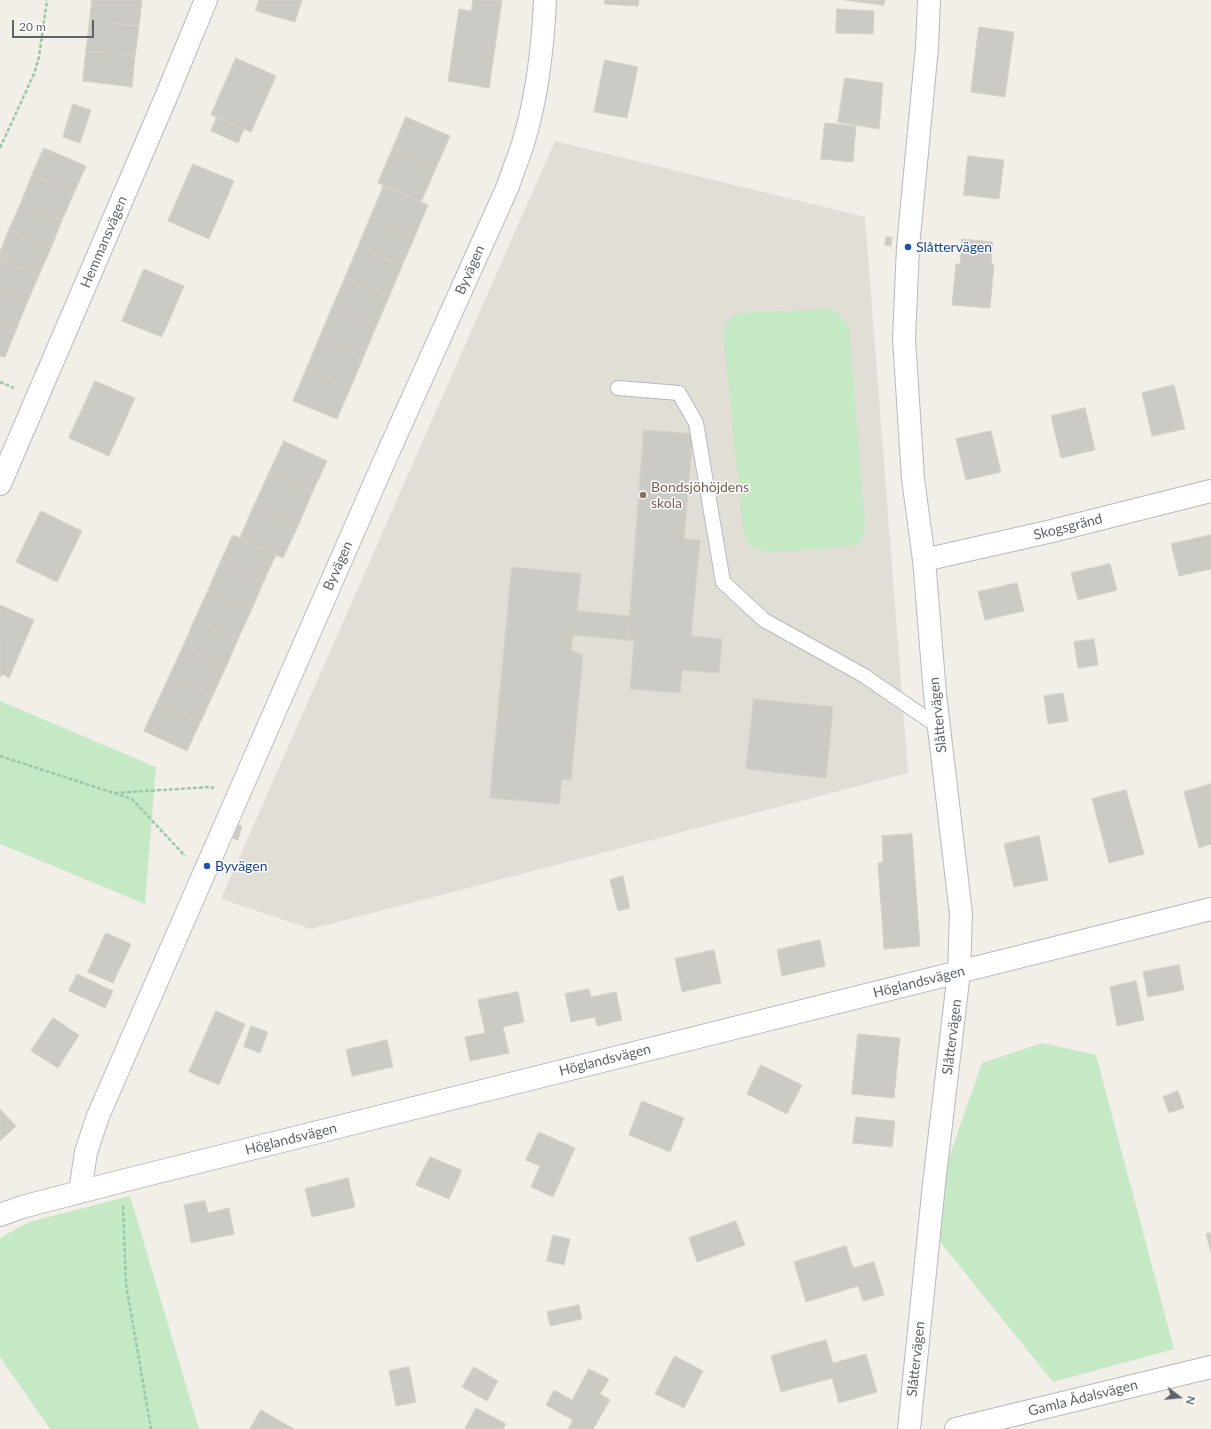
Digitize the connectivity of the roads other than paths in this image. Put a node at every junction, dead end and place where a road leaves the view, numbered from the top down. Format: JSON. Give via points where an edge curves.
{"nodes":[{"id":1,"x":206,"y":0,"type":"edge"},
{"id":2,"x":545,"y":0,"type":"edge"},
{"id":3,"x":929,"y":0,"type":"edge"},
{"id":4,"x":618,"y":388,"type":"dead end"},
{"id":5,"x":0,"y":484,"type":"edge"},
{"id":6,"x":1211,"y":491,"type":"edge"},
{"id":7,"x":924,"y":560,"type":"junction"},
{"id":8,"x":939,"y":727,"type":"junction"},
{"id":9,"x":1211,"y":909,"type":"edge"},
{"id":10,"x":959,"y":972,"type":"junction"},
{"id":11,"x":80,"y":1192,"type":"junction"},
{"id":12,"x":0,"y":1215,"type":"edge"},
{"id":13,"x":1211,"y":1367,"type":"edge"},
{"id":14,"x":909,"y":1429,"type":"edge"},
{"id":15,"x":956,"y":1429,"type":"edge"}],
"edges":[{"from":1,"to":5,"type":"street","name":"Hemmansvägen"},
{"from":2,"to":11,"type":"street","name":"Byvägen","via":[[535,89],[524,139],[508,186],[379,471],[98,1116],[86,1152]]},
{"from":3,"to":7,"type":"street","name":"Slåttervägen","via":[[908,247],[904,338],[912,479]]},
{"from":4,"to":8,"type":"lane","via":[[679,392],[696,423],[723,582],[764,620],[863,675]]},
{"from":6,"to":7,"type":"street","name":"Skogsgränd"},
{"from":7,"to":8,"type":"street","name":"Slåttervägen"},
{"from":8,"to":10,"type":"street","name":"Slåttervägen","via":[[961,914]]},
{"from":9,"to":10,"type":"street","name":"Höglandsvägen"},
{"from":10,"to":11,"type":"street","name":"Höglandsvägen"},
{"from":10,"to":14,"type":"street","name":"Slåttervägen"},
{"from":11,"to":12,"type":"street","name":"Höglandsvägen"},
{"from":13,"to":15,"type":"street","name":"Gamla Ådalsvägen"}]}
